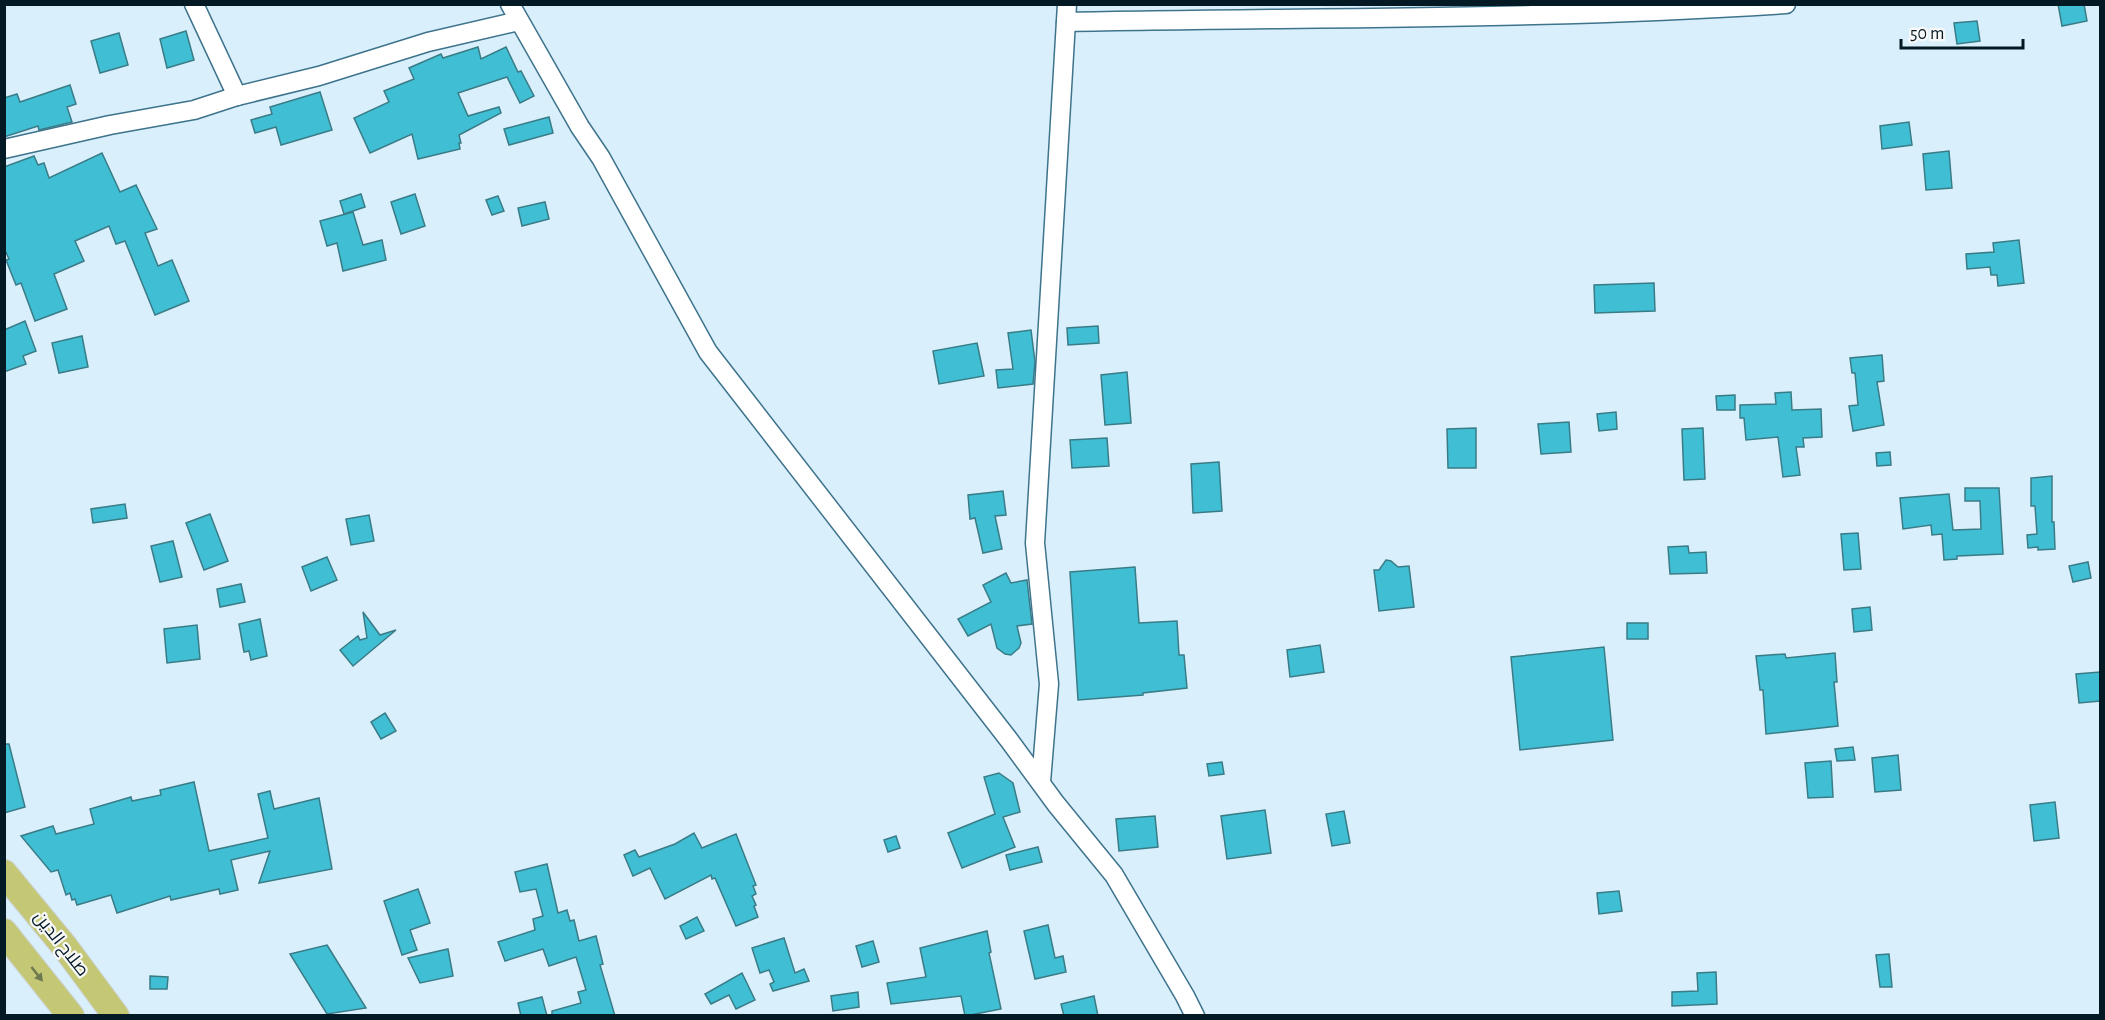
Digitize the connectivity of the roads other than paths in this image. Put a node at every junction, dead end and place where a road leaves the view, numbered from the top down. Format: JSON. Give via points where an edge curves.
{"nodes":[{"id":1,"x":194,"y":4,"type":"edge"},
{"id":2,"x":510,"y":4,"type":"edge"},
{"id":3,"x":1786,"y":4,"type":"edge"},
{"id":4,"x":1066,"y":13,"type":"edge"},
{"id":5,"x":519,"y":21,"type":"junction"},
{"id":6,"x":237,"y":96,"type":"junction"},
{"id":7,"x":4,"y":150,"type":"edge"},
{"id":8,"x":1041,"y":782,"type":"junction"},
{"id":9,"x":4,"y":873,"type":"edge"},
{"id":10,"x":4,"y":932,"type":"edge"},
{"id":11,"x":71,"y":1016,"type":"edge"},
{"id":12,"x":116,"y":1016,"type":"edge"},
{"id":13,"x":1195,"y":1016,"type":"edge"}],
"edges":[{"from":1,"to":6,"type":"street"},
{"from":2,"to":5,"type":"street"},
{"from":3,"to":4,"type":"street","via":[[1518,17]]},
{"from":4,"to":8,"type":"street","via":[[1035,543],[1049,684]]},
{"from":5,"to":6,"type":"street","via":[[428,42],[319,76]]},
{"from":5,"to":8,"type":"street","via":[[601,158],[708,352]]},
{"from":6,"to":7,"type":"street","via":[[194,110]]},
{"from":8,"to":13,"type":"street","via":[[1113,875]]},
{"from":9,"to":12,"type":"highway","name":"صلاح الدين"},
{"from":10,"to":11,"type":"highway","name":"صلاح الدين","one_way":true}]}
